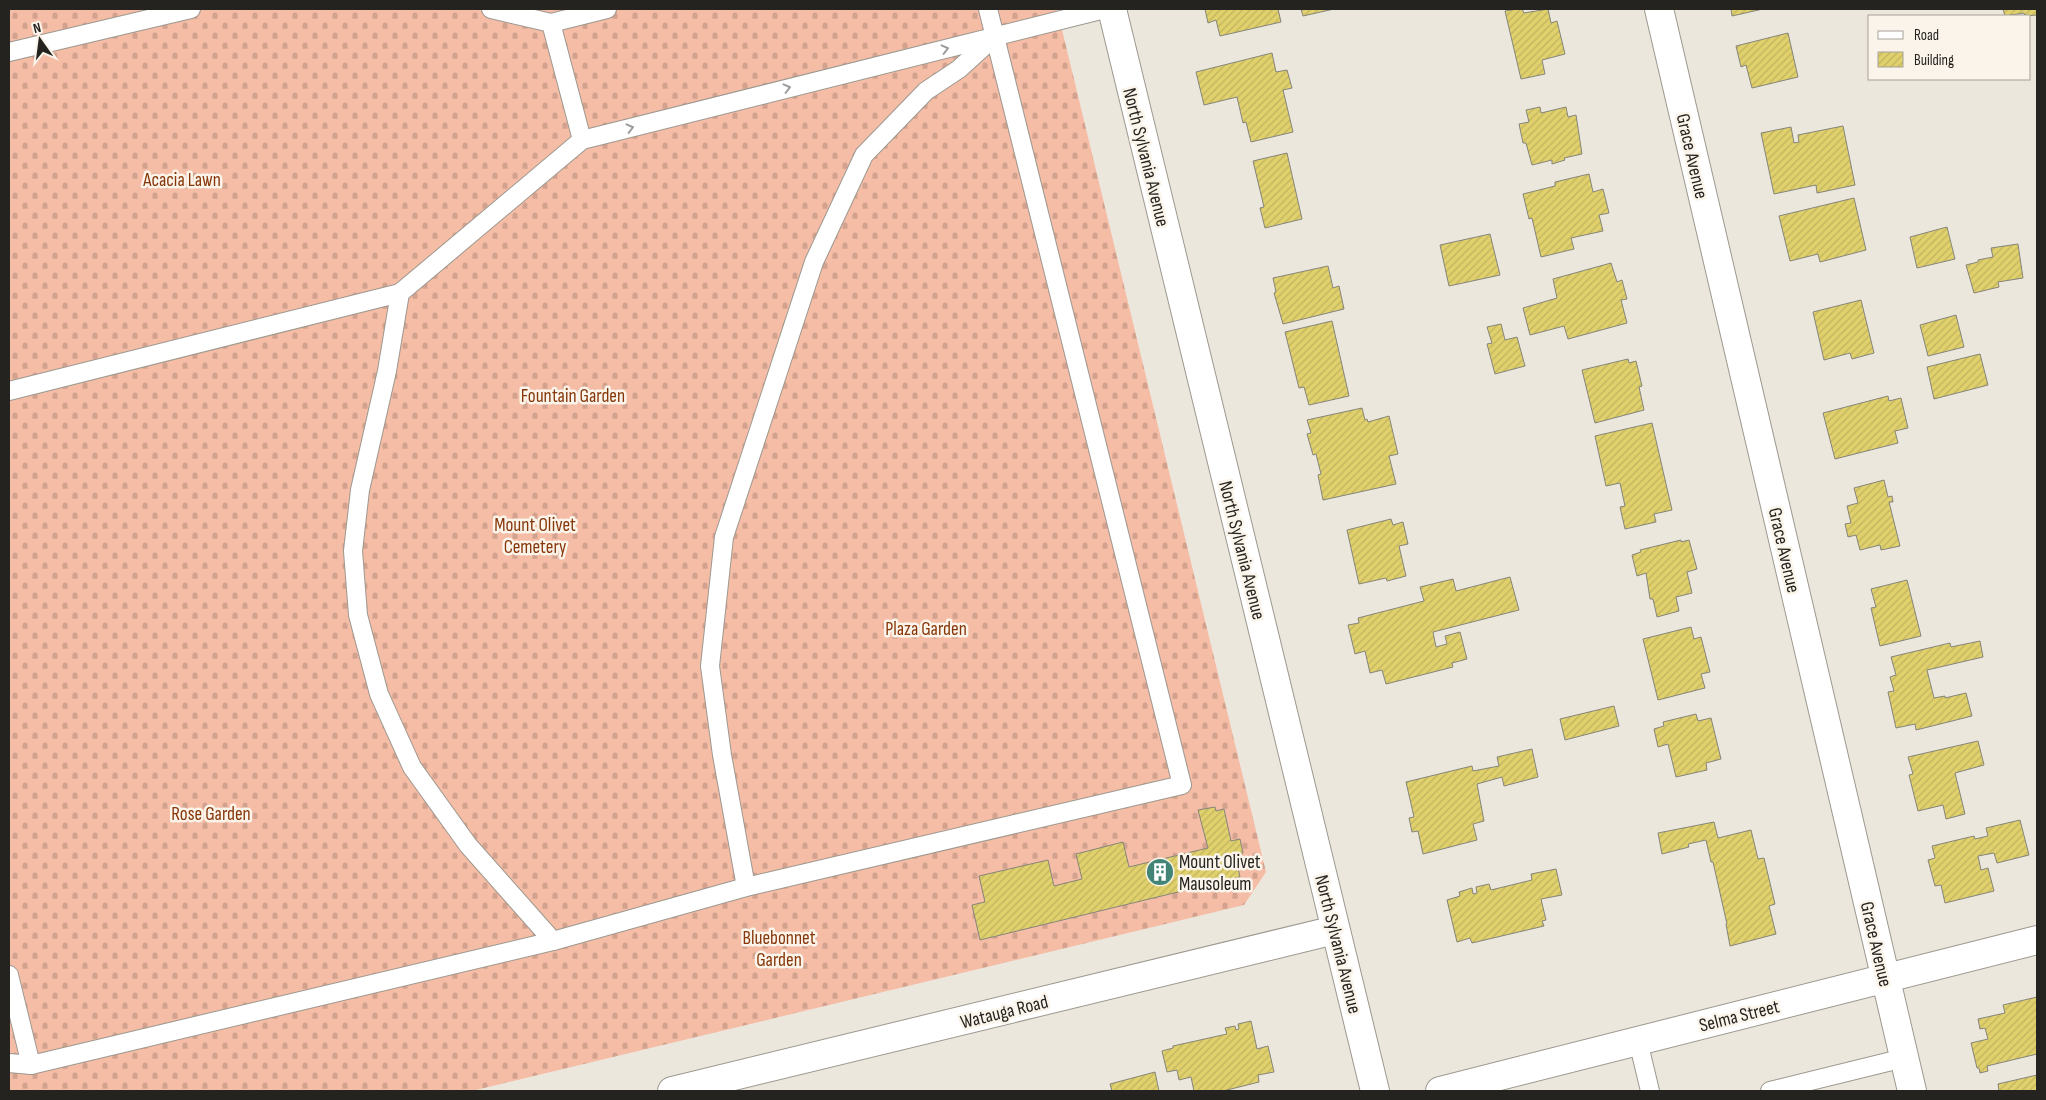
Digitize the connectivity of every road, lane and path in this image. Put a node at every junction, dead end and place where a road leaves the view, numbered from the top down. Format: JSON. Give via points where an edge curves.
{"nodes":[{"id":1,"x":191,"y":9,"type":"edge"},
{"id":2,"x":491,"y":9,"type":"edge"},
{"id":3,"x":608,"y":9,"type":"edge"},
{"id":4,"x":988,"y":9,"type":"edge"},
{"id":5,"x":1105,"y":9,"type":"edge"},
{"id":6,"x":1112,"y":9,"type":"edge"},
{"id":7,"x":1659,"y":9,"type":"edge"},
{"id":8,"x":551,"y":23,"type":"junction"},
{"id":9,"x":995,"y":36,"type":"junction"},
{"id":10,"x":9,"y":52,"type":"edge"},
{"id":11,"x":582,"y":140,"type":"junction"},
{"id":12,"x":400,"y":293,"type":"junction"},
{"id":13,"x":9,"y":391,"type":"edge"},
{"id":14,"x":746,"y":887,"type":"junction"},
{"id":15,"x":1335,"y":930,"type":"junction"},
{"id":16,"x":2037,"y":940,"type":"edge"},
{"id":17,"x":553,"y":941,"type":"junction"},
{"id":18,"x":9,"y":975,"type":"edge"},
{"id":19,"x":1885,"y":978,"type":"junction"},
{"id":20,"x":1638,"y":1041,"type":"junction"},
{"id":21,"x":1904,"y":1058,"type":"junction"},
{"id":22,"x":9,"y":1063,"type":"edge"},
{"id":23,"x":30,"y":1065,"type":"junction"},
{"id":24,"x":672,"y":1091,"type":"edge"},
{"id":25,"x":1375,"y":1091,"type":"edge"},
{"id":26,"x":1440,"y":1091,"type":"edge"},
{"id":27,"x":1650,"y":1091,"type":"edge"},
{"id":28,"x":1770,"y":1091,"type":"edge"},
{"id":29,"x":1912,"y":1091,"type":"edge"}],
"edges":[{"from":1,"to":10,"type":"lane"},
{"from":2,"to":8,"type":"lane"},
{"from":3,"to":8,"type":"lane"},
{"from":4,"to":9,"type":"lane"},
{"from":5,"to":9,"type":"lane"},
{"from":6,"to":15,"type":"street","name":"North Sylvania Avenue"},
{"from":7,"to":19,"type":"street","name":"Grace Avenue"},
{"from":8,"to":11,"type":"lane"},
{"from":11,"to":9,"type":"lane","one_way":true},
{"from":9,"to":14,"type":"lane","via":[[958,69],[926,91],[864,155],[814,262],[724,537],[710,666]]},
{"from":9,"to":14,"type":"lane","via":[[1182,785]]},
{"from":11,"to":12,"type":"lane"},
{"from":12,"to":13,"type":"lane"},
{"from":12,"to":17,"type":"lane","via":[[387,371],[360,490],[353,551],[358,614],[379,694],[412,767],[468,845]]},
{"from":14,"to":17,"type":"lane"},
{"from":15,"to":24,"type":"street","name":"Watauga Road"},
{"from":15,"to":25,"type":"street","name":"North Sylvania Avenue"},
{"from":16,"to":19,"type":"street","name":"Selma Street"},
{"from":17,"to":23,"type":"lane"},
{"from":18,"to":23,"type":"lane"},
{"from":19,"to":20,"type":"street","name":"Selma Street"},
{"from":19,"to":21,"type":"street","name":"Grace Avenue"},
{"from":20,"to":26,"type":"street","name":"Selma Street"},
{"from":20,"to":27,"type":"lane"},
{"from":21,"to":28,"type":"lane"},
{"from":21,"to":29,"type":"street","name":"Grace Avenue"},
{"from":22,"to":23,"type":"lane"}]}
